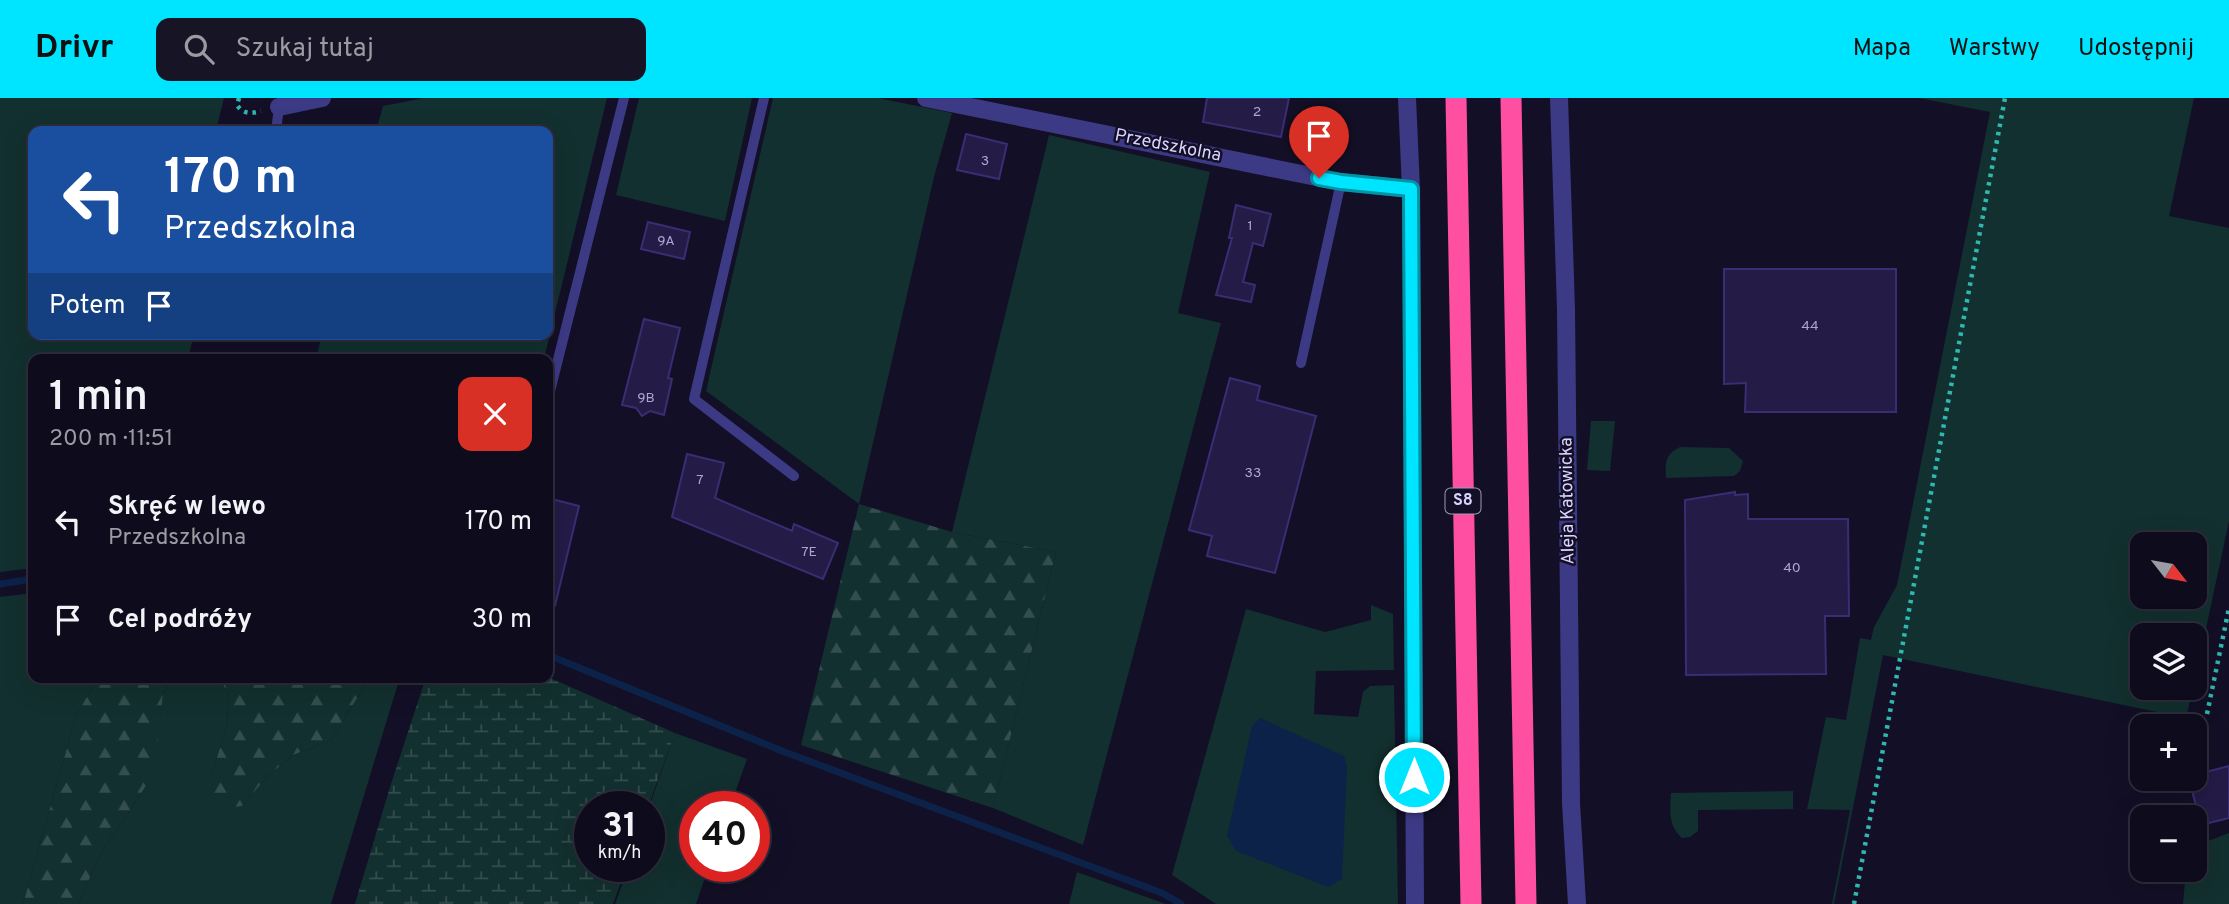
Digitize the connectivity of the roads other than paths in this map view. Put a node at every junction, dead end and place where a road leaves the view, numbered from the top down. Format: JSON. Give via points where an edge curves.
{"nodes":[{"id":1,"x":322,"y":98,"type":"edge"},
{"id":2,"x":624,"y":98,"type":"edge"},
{"id":3,"x":764,"y":98,"type":"edge"},
{"id":4,"x":926,"y":98,"type":"edge"},
{"id":5,"x":1407,"y":98,"type":"edge"},
{"id":6,"x":1456,"y":98,"type":"edge"},
{"id":7,"x":1511,"y":98,"type":"edge"},
{"id":8,"x":1559,"y":98,"type":"edge"},
{"id":9,"x":279,"y":107,"type":"joint"},
{"id":10,"x":277,"y":126,"type":"edge"},
{"id":11,"x":1341,"y":182,"type":"junction"},
{"id":12,"x":1411,"y":189,"type":"junction"},
{"id":13,"x":1301,"y":363,"type":"dead end"},
{"id":14,"x":553,"y":379,"type":"edge"},
{"id":15,"x":794,"y":476,"type":"dead end"},
{"id":16,"x":1415,"y":904,"type":"edge"},
{"id":17,"x":1471,"y":904,"type":"edge"},
{"id":18,"x":1526,"y":904,"type":"edge"},
{"id":19,"x":1577,"y":904,"type":"edge"}],
"edges":[{"from":1,"to":9,"type":"street"},
{"from":2,"to":14,"type":"lane"},
{"from":3,"to":15,"type":"lane","via":[[694,399]]},
{"from":4,"to":11,"type":"street","name":"Przedszkolna"},
{"from":5,"to":12,"type":"street"},
{"from":6,"to":17,"type":"highway","number":"S8"},
{"from":7,"to":18,"type":"highway"},
{"from":8,"to":19,"type":"street","name":"Aleja Katowicka","via":[[1571,803]]},
{"from":9,"to":10,"type":"lane"},
{"from":11,"to":12,"type":"street","name":"Przedszkolna"},
{"from":11,"to":13,"type":"lane"},
{"from":12,"to":16,"type":"street"}]}
